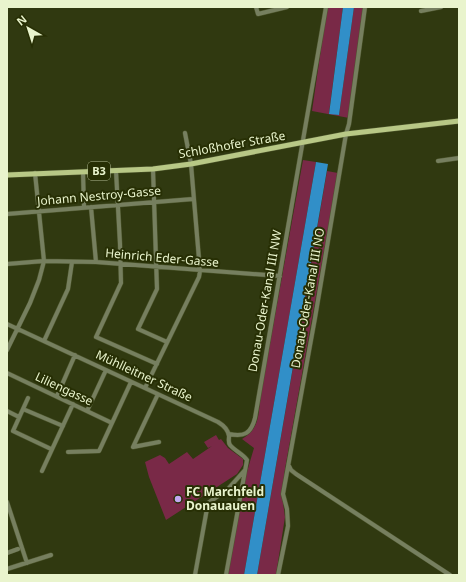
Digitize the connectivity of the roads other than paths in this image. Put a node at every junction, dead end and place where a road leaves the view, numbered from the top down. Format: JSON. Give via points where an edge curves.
{"nodes":[{"id":1,"x":256,"y":7,"type":"edge"},
{"id":2,"x":287,"y":7,"type":"edge"},
{"id":3,"x":326,"y":7,"type":"edge"},
{"id":4,"x":365,"y":7,"type":"edge"},
{"id":5,"x":441,"y":7,"type":"edge"},
{"id":6,"x":421,"y":11,"type":"dead end"},
{"id":7,"x":459,"y":121,"type":"edge"},
{"id":8,"x":185,"y":133,"type":"dead end"},
{"id":9,"x":346,"y":134,"type":"junction"},
{"id":10,"x":304,"y":142,"type":"junction"},
{"id":11,"x":459,"y":158,"type":"edge"},
{"id":12,"x":438,"y":161,"type":"dead end"},
{"id":13,"x":190,"y":164,"type":"junction"},
{"id":14,"x":153,"y":169,"type":"junction"},
{"id":15,"x":116,"y":171,"type":"junction"},
{"id":16,"x":35,"y":172,"type":"junction"},
{"id":17,"x":83,"y":172,"type":"junction"},
{"id":18,"x":7,"y":174,"type":"edge"},
{"id":19,"x":193,"y":199,"type":"junction"},
{"id":20,"x":154,"y":202,"type":"junction"},
{"id":21,"x":117,"y":204,"type":"junction"},
{"id":22,"x":92,"y":207,"type":"junction"},
{"id":23,"x":84,"y":208,"type":"junction"},
{"id":24,"x":38,"y":212,"type":"junction"},
{"id":25,"x":7,"y":214,"type":"edge"},
{"id":26,"x":44,"y":261,"type":"junction"},
{"id":27,"x":72,"y":262,"type":"junction"},
{"id":28,"x":96,"y":262,"type":"junction"},
{"id":29,"x":7,"y":264,"type":"edge"},
{"id":30,"x":121,"y":265,"type":"junction"},
{"id":31,"x":156,"y":268,"type":"junction"},
{"id":32,"x":200,"y":271,"type":"junction"},
{"id":33,"x":280,"y":276,"type":"junction"},
{"id":34,"x":7,"y":324,"type":"edge"},
{"id":35,"x":17,"y":328,"type":"junction"},
{"id":36,"x":44,"y":341,"type":"junction"},
{"id":37,"x":168,"y":342,"type":"junction"},
{"id":38,"x":7,"y":350,"type":"edge"},
{"id":39,"x":75,"y":355,"type":"junction"},
{"id":40,"x":157,"y":364,"type":"junction"},
{"id":41,"x":106,"y":370,"type":"junction"},
{"id":42,"x":7,"y":373,"type":"edge"},
{"id":43,"x":131,"y":382,"type":"junction"},
{"id":44,"x":145,"y":388,"type":"junction"},
{"id":45,"x":158,"y":394,"type":"junction"},
{"id":46,"x":57,"y":396,"type":"junction"},
{"id":47,"x":28,"y":398,"type":"dead end"},
{"id":48,"x":73,"y":404,"type":"junction"},
{"id":49,"x":23,"y":409,"type":"junction"},
{"id":50,"x":7,"y":411,"type":"edge"},
{"id":51,"x":87,"y":411,"type":"junction"},
{"id":52,"x":19,"y":417,"type":"junction"},
{"id":53,"x":112,"y":423,"type":"junction"},
{"id":54,"x":63,"y":426,"type":"junction"},
{"id":55,"x":229,"y":434,"type":"junction"},
{"id":56,"x":159,"y":442,"type":"dead end"},
{"id":57,"x":51,"y":449,"type":"junction"},
{"id":58,"x":68,"y":452,"type":"dead end"},
{"id":59,"x":288,"y":466,"type":"junction"},
{"id":60,"x":246,"y":469,"type":"junction"},
{"id":61,"x":42,"y":470,"type":"dead end"},
{"id":62,"x":7,"y":502,"type":"edge"},
{"id":63,"x":18,"y":549,"type":"dead end"},
{"id":64,"x":7,"y":553,"type":"edge"},
{"id":65,"x":51,"y":555,"type":"dead end"},
{"id":66,"x":26,"y":563,"type":"junction"},
{"id":67,"x":7,"y":569,"type":"edge"},
{"id":68,"x":195,"y":575,"type":"edge"},
{"id":69,"x":226,"y":575,"type":"edge"},
{"id":70,"x":278,"y":575,"type":"edge"},
{"id":71,"x":450,"y":575,"type":"edge"}],
"edges":[{"from":1,"to":2,"type":"street","via":[[258,14]]},
{"from":3,"to":10,"type":"street","name":"Donau-Oder-Kanal III NW"},
{"from":4,"to":9,"type":"street","name":"Donau-Oder-Kanal III NO"},
{"from":5,"to":6,"type":"street"},
{"from":7,"to":9,"type":"main road","name":"Schloßhofer Straße","number":"B3"},
{"from":8,"to":13,"type":"street"},
{"from":9,"to":10,"type":"main road","name":"Schloßhofer Straße","number":"B3"},
{"from":9,"to":59,"type":"street","name":"Donau-Oder-Kanal III NO"},
{"from":10,"to":13,"type":"main road","name":"Schloßhofer Straße","number":"B3"},
{"from":10,"to":33,"type":"street","name":"Donau-Oder-Kanal III NW"},
{"from":11,"to":12,"type":"street"},
{"from":13,"to":14,"type":"main road","name":"Schloßhofer Straße","number":"B3"},
{"from":13,"to":19,"type":"street"},
{"from":14,"to":15,"type":"main road","name":"Schloßhofer Straße","number":"B3"},
{"from":14,"to":20,"type":"street"},
{"from":15,"to":17,"type":"main road","name":"Schloßhofer Straße","number":"B3"},
{"from":15,"to":21,"type":"street"},
{"from":16,"to":17,"type":"main road","name":"Schloßhofer Straße","number":"B3"},
{"from":16,"to":18,"type":"main road","name":"Schloßhofer Straße","number":"B3"},
{"from":16,"to":24,"type":"street"},
{"from":17,"to":23,"type":"street"},
{"from":19,"to":20,"type":"street","name":"Johann Nestroy-Gasse"},
{"from":19,"to":32,"type":"street"},
{"from":20,"to":21,"type":"street","name":"Johann Nestroy-Gasse"},
{"from":20,"to":31,"type":"street"},
{"from":21,"to":22,"type":"street","name":"Johann Nestroy-Gasse"},
{"from":21,"to":30,"type":"street"},
{"from":22,"to":23,"type":"street","name":"Johann Nestroy-Gasse"},
{"from":22,"to":28,"type":"street"},
{"from":23,"to":24,"type":"street","name":"Johann Nestroy-Gasse"},
{"from":24,"to":25,"type":"street","name":"Johann Nestroy-Gasse"},
{"from":24,"to":26,"type":"street"},
{"from":26,"to":27,"type":"street","name":"Heinrich Eder-Gasse"},
{"from":26,"to":29,"type":"street","name":"Heinrich Eder-Gasse"},
{"from":26,"to":35,"type":"street","via":[[37,286]]},
{"from":27,"to":28,"type":"street","name":"Heinrich Eder-Gasse"},
{"from":27,"to":36,"type":"street","via":[[68,289]]},
{"from":28,"to":30,"type":"street","name":"Heinrich Eder-Gasse"},
{"from":30,"to":31,"type":"street","name":"Heinrich Eder-Gasse"},
{"from":30,"to":40,"type":"street","via":[[121,282],[96,337]]},
{"from":31,"to":32,"type":"street","name":"Heinrich Eder-Gasse"},
{"from":31,"to":37,"type":"street","via":[[157,289],[138,329]]},
{"from":32,"to":33,"type":"street","name":"Heinrich Eder-Gasse"},
{"from":32,"to":37,"type":"street"},
{"from":33,"to":55,"type":"street","name":"Donau-Oder-Kanal III NW","via":[[253,426],[246,434]]},
{"from":34,"to":35,"type":"street","name":"Mühlleitner Straße"},
{"from":35,"to":36,"type":"street","name":"Mühlleitner Straße"},
{"from":35,"to":38,"type":"street"},
{"from":36,"to":39,"type":"street","name":"Mühlleitner Straße"},
{"from":37,"to":40,"type":"street"},
{"from":39,"to":41,"type":"street","name":"Mühlleitner Straße"},
{"from":39,"to":46,"type":"street"},
{"from":40,"to":44,"type":"street"},
{"from":41,"to":43,"type":"street","name":"Mühlleitner Straße"},
{"from":41,"to":51,"type":"street"},
{"from":42,"to":46,"type":"street","name":"Liliengasse"},
{"from":43,"to":44,"type":"street","name":"Mühlleitner Straße"},
{"from":43,"to":53,"type":"street"},
{"from":44,"to":45,"type":"street","name":"Mühlleitner Straße"},
{"from":45,"to":55,"type":"street","name":"Mühlleitner Straße","via":[[218,422]]},
{"from":45,"to":56,"type":"street","via":[[133,447]]},
{"from":46,"to":48,"type":"street","name":"Liliengasse"},
{"from":47,"to":49,"type":"street"},
{"from":48,"to":51,"type":"street","name":"Liliengasse"},
{"from":48,"to":54,"type":"street"},
{"from":49,"to":52,"type":"street"},
{"from":49,"to":54,"type":"street"},
{"from":50,"to":52,"type":"street"},
{"from":51,"to":53,"type":"street","name":"Liliengasse"},
{"from":52,"to":57,"type":"street","via":[[13,431]]},
{"from":53,"to":58,"type":"street","via":[[98,451]]},
{"from":54,"to":57,"type":"street"},
{"from":55,"to":60,"type":"street","name":"Mühlleitner Straße","via":[[228,441],[231,446],[247,460]]},
{"from":57,"to":61,"type":"street"},
{"from":59,"to":70,"type":"street","name":"Donau-Oder-Kanal III NO","via":[[283,494],[288,526]]},
{"from":59,"to":71,"type":"street","via":[[296,474]]},
{"from":60,"to":68,"type":"street","via":[[228,489],[208,503]]},
{"from":60,"to":69,"type":"street"},
{"from":62,"to":66,"type":"street"},
{"from":63,"to":64,"type":"street"},
{"from":65,"to":66,"type":"street"},
{"from":66,"to":67,"type":"street"}]}
